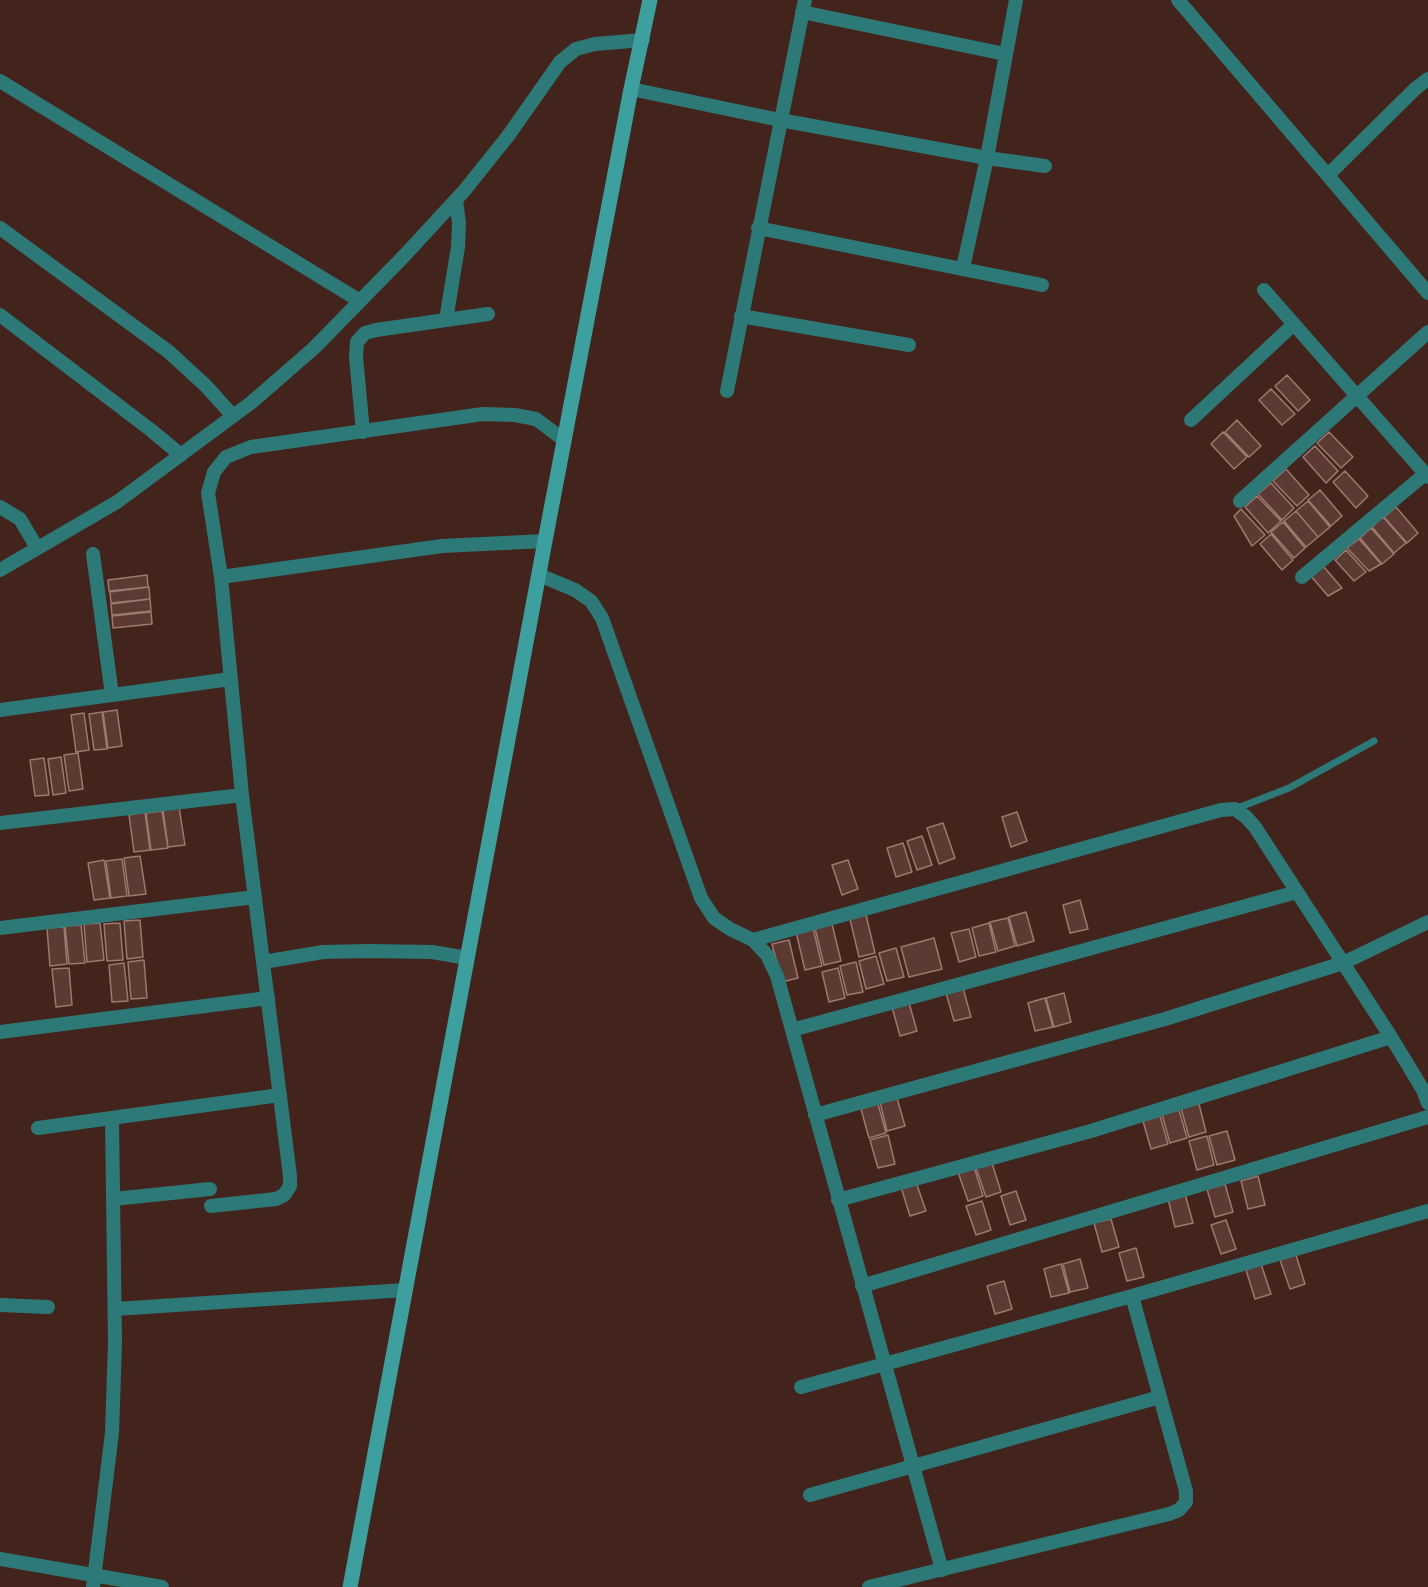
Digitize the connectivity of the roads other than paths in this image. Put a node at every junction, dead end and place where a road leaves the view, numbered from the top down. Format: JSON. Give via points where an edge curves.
{"nodes":[{"id":1,"x":650,"y":0,"type":"edge"},
{"id":2,"x":1016,"y":0,"type":"edge"},
{"id":3,"x":1178,"y":0,"type":"edge"},
{"id":4,"x":803,"y":6,"type":"edge"},
{"id":5,"x":643,"y":40,"type":"junction"},
{"id":6,"x":1005,"y":54,"type":"junction"},
{"id":7,"x":1428,"y":79,"type":"edge"},
{"id":8,"x":0,"y":81,"type":"edge"},
{"id":9,"x":631,"y":89,"type":"junction"},
{"id":10,"x":780,"y":120,"type":"junction"},
{"id":11,"x":987,"y":158,"type":"junction"},
{"id":12,"x":1044,"y":166,"type":"dead end"},
{"id":13,"x":1328,"y":175,"type":"junction"},
{"id":14,"x":456,"y":200,"type":"junction"},
{"id":15,"x":0,"y":228,"type":"edge"},
{"id":16,"x":758,"y":228,"type":"junction"},
{"id":17,"x":963,"y":268,"type":"junction"},
{"id":18,"x":1042,"y":285,"type":"dead end"},
{"id":19,"x":1264,"y":290,"type":"dead end"},
{"id":20,"x":1428,"y":293,"type":"edge"},
{"id":21,"x":360,"y":301,"type":"junction"},
{"id":22,"x":488,"y":314,"type":"dead end"},
{"id":23,"x":0,"y":315,"type":"edge"},
{"id":24,"x":741,"y":316,"type":"junction"},
{"id":25,"x":446,"y":320,"type":"junction"},
{"id":26,"x":1294,"y":324,"type":"junction"},
{"id":27,"x":1428,"y":332,"type":"edge"},
{"id":28,"x":909,"y":345,"type":"dead end"},
{"id":29,"x":727,"y":391,"type":"dead end"},
{"id":30,"x":1358,"y":395,"type":"junction"},
{"id":31,"x":233,"y":416,"type":"junction"},
{"id":32,"x":1191,"y":420,"type":"dead end"},
{"id":33,"x":363,"y":432,"type":"junction"},
{"id":34,"x":564,"y":440,"type":"junction"},
{"id":35,"x":181,"y":455,"type":"junction"},
{"id":36,"x":1427,"y":476,"type":"edge"},
{"id":37,"x":1240,"y":501,"type":"dead end"},
{"id":38,"x":0,"y":507,"type":"edge"},
{"id":39,"x":545,"y":541,"type":"junction"},
{"id":40,"x":37,"y":548,"type":"junction"},
{"id":41,"x":93,"y":554,"type":"dead end"},
{"id":42,"x":0,"y":570,"type":"edge"},
{"id":43,"x":538,"y":575,"type":"junction"},
{"id":44,"x":221,"y":577,"type":"junction"},
{"id":45,"x":1302,"y":577,"type":"dead end"},
{"id":46,"x":231,"y":679,"type":"junction"},
{"id":47,"x":112,"y":695,"type":"junction"},
{"id":48,"x":0,"y":710,"type":"edge"},
{"id":49,"x":1374,"y":741,"type":"dead end"},
{"id":50,"x":242,"y":795,"type":"junction"},
{"id":51,"x":1235,"y":809,"type":"junction"},
{"id":52,"x":0,"y":823,"type":"edge"},
{"id":53,"x":1297,"y":892,"type":"junction"},
{"id":54,"x":255,"y":897,"type":"junction"},
{"id":55,"x":1428,"y":922,"type":"edge"},
{"id":56,"x":0,"y":928,"type":"edge"},
{"id":57,"x":753,"y":940,"type":"junction"},
{"id":58,"x":467,"y":958,"type":"junction"},
{"id":59,"x":263,"y":962,"type":"junction"},
{"id":60,"x":1342,"y":963,"type":"junction"},
{"id":61,"x":268,"y":998,"type":"junction"},
{"id":62,"x":792,"y":1030,"type":"junction"},
{"id":63,"x":0,"y":1032,"type":"edge"},
{"id":64,"x":1391,"y":1037,"type":"junction"},
{"id":65,"x":280,"y":1095,"type":"junction"},
{"id":66,"x":1428,"y":1103,"type":"edge"},
{"id":67,"x":815,"y":1115,"type":"junction"},
{"id":68,"x":1428,"y":1117,"type":"edge"},
{"id":69,"x":112,"y":1118,"type":"junction"},
{"id":70,"x":38,"y":1128,"type":"dead end"},
{"id":71,"x":210,"y":1189,"type":"dead end"},
{"id":72,"x":114,"y":1199,"type":"junction"},
{"id":73,"x":838,"y":1200,"type":"junction"},
{"id":74,"x":211,"y":1206,"type":"dead end"},
{"id":75,"x":1428,"y":1211,"type":"edge"},
{"id":76,"x":862,"y":1286,"type":"junction"},
{"id":77,"x":405,"y":1290,"type":"junction"},
{"id":78,"x":1132,"y":1296,"type":"junction"},
{"id":79,"x":0,"y":1305,"type":"edge"},
{"id":80,"x":48,"y":1306,"type":"dead end"},
{"id":81,"x":115,"y":1309,"type":"junction"},
{"id":82,"x":884,"y":1365,"type":"junction"},
{"id":83,"x":801,"y":1387,"type":"dead end"},
{"id":84,"x":1160,"y":1397,"type":"junction"},
{"id":85,"x":913,"y":1467,"type":"junction"},
{"id":86,"x":810,"y":1495,"type":"dead end"},
{"id":87,"x":0,"y":1559,"type":"edge"},
{"id":88,"x":942,"y":1570,"type":"junction"},
{"id":89,"x":93,"y":1582,"type":"edge"},
{"id":90,"x":162,"y":1587,"type":"edge"},
{"id":91,"x":350,"y":1587,"type":"edge"},
{"id":92,"x":869,"y":1587,"type":"edge"}],
"edges":[{"from":1,"to":5,"type":"street"},
{"from":2,"to":6,"type":"street"},
{"from":3,"to":13,"type":"street"},
{"from":4,"to":6,"type":"street"},
{"from":4,"to":10,"type":"street"},
{"from":5,"to":9,"type":"street"},
{"from":5,"to":14,"type":"street","via":[[576,49],[560,62]]},
{"from":6,"to":11,"type":"street"},
{"from":7,"to":13,"type":"street"},
{"from":8,"to":21,"type":"street"},
{"from":9,"to":10,"type":"street"},
{"from":9,"to":34,"type":"street"},
{"from":10,"to":11,"type":"street"},
{"from":10,"to":16,"type":"street"},
{"from":11,"to":12,"type":"street"},
{"from":11,"to":17,"type":"street"},
{"from":13,"to":20,"type":"street"},
{"from":14,"to":21,"type":"street"},
{"from":14,"to":25,"type":"street","via":[[458,247]]},
{"from":15,"to":31,"type":"street","via":[[169,352]]},
{"from":16,"to":17,"type":"street"},
{"from":16,"to":24,"type":"street"},
{"from":17,"to":18,"type":"street"},
{"from":19,"to":26,"type":"street"},
{"from":21,"to":31,"type":"street","via":[[314,348]]},
{"from":22,"to":25,"type":"street"},
{"from":23,"to":35,"type":"street"},
{"from":24,"to":28,"type":"street"},
{"from":24,"to":29,"type":"street"},
{"from":25,"to":33,"type":"street","via":[[376,330],[365,333],[357,342]]},
{"from":26,"to":30,"type":"street"},
{"from":26,"to":32,"type":"street"},
{"from":27,"to":30,"type":"street"},
{"from":30,"to":36,"type":"street"},
{"from":30,"to":37,"type":"street"},
{"from":31,"to":35,"type":"street"},
{"from":33,"to":34,"type":"street","via":[[483,414],[515,415],[536,419]]},
{"from":33,"to":44,"type":"street","via":[[251,447],[226,457],[214,472],[208,493]]},
{"from":34,"to":39,"type":"street"},
{"from":35,"to":40,"type":"street","via":[[117,502]]},
{"from":36,"to":45,"type":"street"},
{"from":38,"to":40,"type":"street","via":[[20,519]]},
{"from":39,"to":43,"type":"street"},
{"from":39,"to":44,"type":"street","via":[[442,546]]},
{"from":40,"to":42,"type":"street"},
{"from":41,"to":47,"type":"street"},
{"from":43,"to":57,"type":"street","via":[[575,590],[591,601],[602,618],[701,898],[714,918]]},
{"from":43,"to":58,"type":"street"},
{"from":44,"to":46,"type":"street"},
{"from":46,"to":47,"type":"street"},
{"from":46,"to":50,"type":"street"},
{"from":47,"to":48,"type":"street"},
{"from":49,"to":51,"type":"lane","via":[[1289,788]]},
{"from":50,"to":52,"type":"street"},
{"from":50,"to":54,"type":"street"},
{"from":51,"to":53,"type":"street","via":[[1255,827]]},
{"from":51,"to":57,"type":"street"},
{"from":53,"to":60,"type":"street"},
{"from":53,"to":62,"type":"street"},
{"from":54,"to":56,"type":"street"},
{"from":54,"to":59,"type":"street"},
{"from":55,"to":60,"type":"street"},
{"from":57,"to":62,"type":"street","via":[[767,955],[777,976]]},
{"from":58,"to":59,"type":"street","via":[[369,951],[323,952]]},
{"from":58,"to":77,"type":"street"},
{"from":59,"to":61,"type":"street"},
{"from":60,"to":64,"type":"street"},
{"from":60,"to":67,"type":"street","via":[[1165,1019]]},
{"from":61,"to":63,"type":"street"},
{"from":61,"to":65,"type":"street"},
{"from":62,"to":67,"type":"street"},
{"from":64,"to":66,"type":"street"},
{"from":64,"to":73,"type":"street","via":[[1091,1131]]},
{"from":65,"to":69,"type":"street"},
{"from":65,"to":74,"type":"street","via":[[290,1186],[276,1199]]},
{"from":67,"to":73,"type":"street"},
{"from":68,"to":76,"type":"street"},
{"from":69,"to":70,"type":"street"},
{"from":69,"to":72,"type":"street"},
{"from":71,"to":72,"type":"street"},
{"from":72,"to":81,"type":"street"},
{"from":73,"to":76,"type":"street"},
{"from":75,"to":78,"type":"street"},
{"from":76,"to":82,"type":"street"},
{"from":77,"to":81,"type":"street"},
{"from":77,"to":91,"type":"street"},
{"from":78,"to":82,"type":"street"},
{"from":78,"to":84,"type":"street"},
{"from":79,"to":80,"type":"street"},
{"from":81,"to":89,"type":"street","via":[[112,1433]]},
{"from":82,"to":83,"type":"street"},
{"from":82,"to":85,"type":"street"},
{"from":84,"to":85,"type":"street"},
{"from":84,"to":88,"type":"street","via":[[1186,1491],[1186,1502],[1179,1510]]},
{"from":85,"to":86,"type":"street"},
{"from":85,"to":88,"type":"street"},
{"from":87,"to":89,"type":"street"},
{"from":88,"to":92,"type":"street"},
{"from":89,"to":90,"type":"street"}]}
